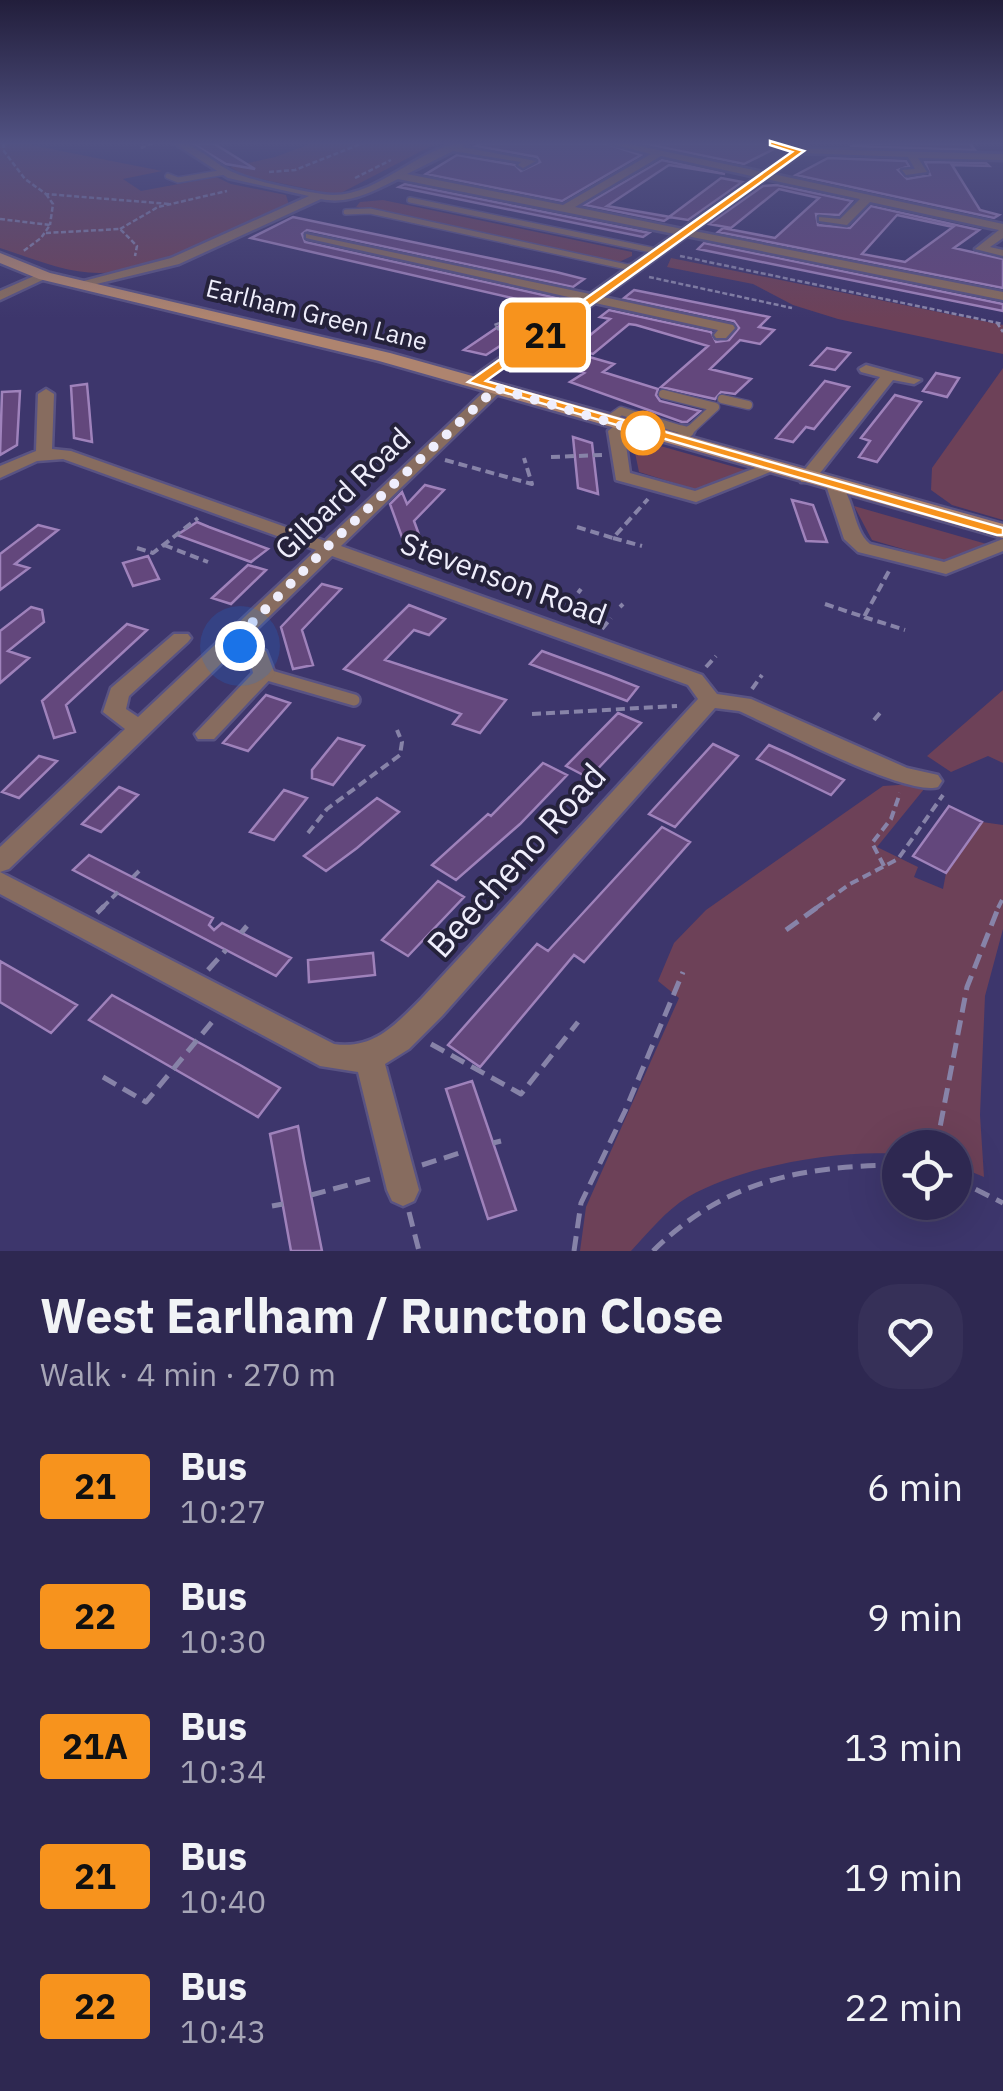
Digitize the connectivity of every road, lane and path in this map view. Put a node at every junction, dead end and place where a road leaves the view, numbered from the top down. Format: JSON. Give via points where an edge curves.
{"nodes":[{"id":1,"x":50,"y":201,"type":"edge"},
{"id":2,"x":138,"y":201,"type":"edge"},
{"id":3,"x":181,"y":201,"type":"edge"},
{"id":4,"x":306,"y":201,"type":"edge"},
{"id":5,"x":417,"y":201,"type":"edge"},
{"id":6,"x":525,"y":201,"type":"edge"},
{"id":7,"x":577,"y":201,"type":"edge"},
{"id":8,"x":729,"y":201,"type":"edge"},
{"id":9,"x":865,"y":201,"type":"edge"},
{"id":10,"x":883,"y":201,"type":"edge"},
{"id":11,"x":170,"y":204,"type":"junction"},
{"id":12,"x":564,"y":209,"type":"junction"},
{"id":13,"x":346,"y":212,"type":"dead end"},
{"id":14,"x":0,"y":219,"type":"edge"},
{"id":15,"x":823,"y":219,"type":"dead end"},
{"id":16,"x":844,"y":223,"type":"junction"},
{"id":17,"x":50,"y":225,"type":"junction"},
{"id":18,"x":860,"y":226,"type":"dead end"},
{"id":19,"x":120,"y":229,"type":"junction"},
{"id":20,"x":1003,"y":229,"type":"edge"},
{"id":21,"x":686,"y":233,"type":"junction"},
{"id":22,"x":46,"y":234,"type":"junction"},
{"id":23,"x":310,"y":236,"type":"dead end"},
{"id":24,"x":964,"y":245,"type":"dead end"},
{"id":25,"x":981,"y":249,"type":"junction"},
{"id":26,"x":660,"y":252,"type":"junction"},
{"id":27,"x":1000,"y":253,"type":"dead end"},
{"id":28,"x":186,"y":256,"type":"junction"},
{"id":29,"x":7,"y":257,"type":"edge"},
{"id":30,"x":209,"y":261,"type":"dead end"},
{"id":31,"x":633,"y":271,"type":"junction"},
{"id":32,"x":136,"y":272,"type":"junction"},
{"id":33,"x":46,"y":276,"type":"junction"},
{"id":34,"x":88,"y":284,"type":"junction"},
{"id":35,"x":0,"y":296,"type":"edge"},
{"id":36,"x":1003,"y":296,"type":"edge"},
{"id":37,"x":594,"y":298,"type":"junction"},
{"id":38,"x":792,"y":308,"type":"dead end"},
{"id":39,"x":509,"y":320,"type":"dead end"},
{"id":40,"x":1000,"y":323,"type":"edge"},
{"id":41,"x":528,"y":325,"type":"dead end"},
{"id":42,"x":729,"y":328,"type":"dead end"},
{"id":43,"x":499,"y":330,"type":"dead end"},
{"id":44,"x":552,"y":330,"type":"junction"},
{"id":45,"x":1003,"y":332,"type":"edge"},
{"id":46,"x":866,"y":370,"type":"dead end"},
{"id":47,"x":890,"y":375,"type":"junction"},
{"id":48,"x":914,"y":380,"type":"dead end"},
{"id":49,"x":485,"y":385,"type":"junction"},
{"id":50,"x":46,"y":394,"type":"dead end"},
{"id":51,"x":664,"y":394,"type":"dead end"},
{"id":52,"x":740,"y":394,"type":"dead end"},
{"id":53,"x":722,"y":399,"type":"dead end"},
{"id":54,"x":734,"y":402,"type":"junction"},
{"id":55,"x":748,"y":405,"type":"dead end"},
{"id":56,"x":613,"y":424,"type":"junction"},
{"id":57,"x":683,"y":437,"type":"junction"},
{"id":58,"x":44,"y":452,"type":"junction"},
{"id":59,"x":621,"y":455,"type":"junction"},
{"id":60,"x":551,"y":457,"type":"dead end"},
{"id":61,"x":436,"y":458,"type":"dead end"},
{"id":62,"x":524,"y":458,"type":"dead end"},
{"id":63,"x":772,"y":468,"type":"junction"},
{"id":64,"x":0,"y":473,"type":"edge"},
{"id":65,"x":807,"y":478,"type":"junction"},
{"id":66,"x":834,"y":485,"type":"junction"},
{"id":67,"x":658,"y":488,"type":"junction"},
{"id":68,"x":213,"y":506,"type":"junction"},
{"id":69,"x":577,"y":527,"type":"dead end"},
{"id":70,"x":1003,"y":532,"type":"edge"},
{"id":71,"x":613,"y":538,"type":"junction"},
{"id":72,"x":1003,"y":544,"type":"edge"},
{"id":73,"x":164,"y":545,"type":"junction"},
{"id":74,"x":642,"y":546,"type":"dead end"},
{"id":75,"x":327,"y":547,"type":"junction"},
{"id":76,"x":137,"y":548,"type":"dead end"},
{"id":77,"x":896,"y":558,"type":"junction"},
{"id":78,"x":208,"y":562,"type":"dead end"},
{"id":79,"x":570,"y":604,"type":"dead end"},
{"id":80,"x":825,"y":604,"type":"dead end"},
{"id":81,"x":864,"y":617,"type":"junction"},
{"id":82,"x":557,"y":618,"type":"dead end"},
{"id":83,"x":611,"y":618,"type":"dead end"},
{"id":84,"x":905,"y":630,"type":"dead end"},
{"id":85,"x":599,"y":632,"type":"dead end"},
{"id":86,"x":181,"y":638,"type":"dead end"},
{"id":87,"x":233,"y":642,"type":"junction"},
{"id":88,"x":716,"y":656,"type":"dead end"},
{"id":89,"x":702,"y":672,"type":"dead end"},
{"id":90,"x":264,"y":674,"type":"junction"},
{"id":91,"x":762,"y":674,"type":"dead end"},
{"id":92,"x":749,"y":693,"type":"dead end"},
{"id":93,"x":354,"y":700,"type":"dead end"},
{"id":94,"x":710,"y":700,"type":"junction"},
{"id":95,"x":678,"y":706,"type":"dead end"},
{"id":96,"x":880,"y":713,"type":"dead end"},
{"id":97,"x":532,"y":714,"type":"dead end"},
{"id":98,"x":874,"y":720,"type":"dead end"},
{"id":99,"x":142,"y":729,"type":"junction"},
{"id":100,"x":397,"y":730,"type":"dead end"},
{"id":101,"x":206,"y":734,"type":"dead end"},
{"id":102,"x":902,"y":776,"type":"junction"},
{"id":103,"x":937,"y":787,"type":"joint"},
{"id":104,"x":308,"y":833,"type":"dead end"},
{"id":105,"x":0,"y":862,"type":"edge"},
{"id":106,"x":884,"y":866,"type":"junction"},
{"id":107,"x":139,"y":871,"type":"dead end"},
{"id":108,"x":133,"y":877,"type":"dead end"},
{"id":109,"x":0,"y":882,"type":"edge"},
{"id":110,"x":1003,"y":898,"type":"edge"},
{"id":111,"x":248,"y":926,"type":"dead end"},
{"id":112,"x":786,"y":930,"type":"dead end"},
{"id":113,"x":241,"y":932,"type":"dead end"},
{"id":114,"x":683,"y":972,"type":"dead end"},
{"id":115,"x":218,"y":1014,"type":"dead end"},
{"id":116,"x":578,"y":1022,"type":"dead end"},
{"id":117,"x":426,"y":1041,"type":"dead end"},
{"id":118,"x":369,"y":1059,"type":"junction"},
{"id":119,"x":103,"y":1077,"type":"dead end"},
{"id":120,"x":939,"y":1130,"type":"edge"},
{"id":121,"x":882,"y":1166,"type":"edge"},
{"id":122,"x":972,"y":1187,"type":"edge"},
{"id":123,"x":403,"y":1190,"type":"joint"},
{"id":124,"x":1003,"y":1203,"type":"edge"},
{"id":125,"x":283,"y":1204,"type":"dead end"},
{"id":126,"x":272,"y":1206,"type":"dead end"},
{"id":127,"x":420,"y":1251,"type":"edge"},
{"id":128,"x":574,"y":1251,"type":"edge"},
{"id":129,"x":653,"y":1251,"type":"edge"}],
"edges":[{"from":1,"to":17,"type":"path"},
{"from":2,"to":11,"type":"path"},
{"from":3,"to":11,"type":"path"},
{"from":4,"to":28,"type":"street"},
{"from":5,"to":26,"type":"lane"},
{"from":6,"to":12,"type":"street"},
{"from":7,"to":12,"type":"street"},
{"from":8,"to":21,"type":"street","name":"Gilbard Road"},
{"from":9,"to":16,"type":"street"},
{"from":10,"to":20,"type":"street"},
{"from":11,"to":19,"type":"path"},
{"from":12,"to":21,"type":"street"},
{"from":13,"to":31,"type":"lane"},
{"from":14,"to":17,"type":"path"},
{"from":15,"to":16,"type":"street"},
{"from":16,"to":18,"type":"street"},
{"from":17,"to":22,"type":"path"},
{"from":19,"to":22,"type":"path"},
{"from":19,"to":32,"type":"path","via":[[138,250],[131,266]]},
{"from":20,"to":25,"type":"street"},
{"from":21,"to":26,"type":"street","name":"Gilbard Road"},
{"from":21,"to":36,"type":"street"},
{"from":22,"to":29,"type":"path"},
{"from":23,"to":37,"type":"street"},
{"from":24,"to":25,"type":"street"},
{"from":25,"to":27,"type":"street"},
{"from":26,"to":31,"type":"street","name":"Gilbard Road"},
{"from":26,"to":40,"type":"path"},
{"from":28,"to":30,"type":"street"},
{"from":28,"to":32,"type":"street"},
{"from":29,"to":33,"type":"street","name":"Earlham Green Lane"},
{"from":31,"to":37,"type":"street","name":"Gilbard Road"},
{"from":31,"to":38,"type":"path"},
{"from":32,"to":34,"type":"street"},
{"from":33,"to":34,"type":"street","name":"Earlham Green Lane"},
{"from":33,"to":35,"type":"street"},
{"from":34,"to":49,"type":"street","name":"Earlham Green Lane"},
{"from":37,"to":42,"type":"street"},
{"from":37,"to":44,"type":"street","name":"Gilbard Road"},
{"from":39,"to":43,"type":"path","via":[[494,325]]},
{"from":40,"to":45,"type":"path"},
{"from":41,"to":44,"type":"lane"},
{"from":44,"to":49,"type":"street","name":"Gilbard Road"},
{"from":46,"to":47,"type":"street"},
{"from":47,"to":48,"type":"street"},
{"from":47,"to":65,"type":"street"},
{"from":49,"to":56,"type":"street","name":"Earlham Green Lane"},
{"from":49,"to":75,"type":"street","name":"Gilbard Road"},
{"from":50,"to":58,"type":"street"},
{"from":51,"to":57,"type":"lane","via":[[715,407]]},
{"from":52,"to":54,"type":"lane"},
{"from":53,"to":54,"type":"lane"},
{"from":54,"to":55,"type":"lane"},
{"from":56,"to":57,"type":"street","name":"Earlham Green Lane"},
{"from":56,"to":59,"type":"street"},
{"from":57,"to":63,"type":"street","name":"Earlham Green Lane"},
{"from":58,"to":64,"type":"street"},
{"from":58,"to":68,"type":"street","name":"Stevenson Road"},
{"from":59,"to":60,"type":"path"},
{"from":59,"to":67,"type":"street","via":[[622,476]]},
{"from":61,"to":62,"type":"path","via":[[532,484]]},
{"from":63,"to":65,"type":"street","name":"Earlham Green Lane"},
{"from":63,"to":67,"type":"street","via":[[696,497]]},
{"from":65,"to":66,"type":"street","name":"Earlham Green Lane"},
{"from":66,"to":70,"type":"street","name":"Earlham Green Lane"},
{"from":66,"to":77,"type":"street","via":[[856,544]]},
{"from":67,"to":71,"type":"path"},
{"from":68,"to":73,"type":"path"},
{"from":68,"to":75,"type":"street","name":"Stevenson Road"},
{"from":69,"to":71,"type":"path"},
{"from":71,"to":74,"type":"path"},
{"from":72,"to":77,"type":"street","via":[[946,568]]},
{"from":73,"to":76,"type":"path","via":[[152,553]]},
{"from":73,"to":78,"type":"path"},
{"from":75,"to":87,"type":"street","name":"Gilbard Road"},
{"from":75,"to":94,"type":"street","name":"Stevenson Road","via":[[695,680]]},
{"from":77,"to":81,"type":"path"},
{"from":79,"to":82,"type":"path"},
{"from":80,"to":81,"type":"path"},
{"from":81,"to":84,"type":"path"},
{"from":83,"to":85,"type":"path"},
{"from":86,"to":99,"type":"street","via":[[114,702],[114,712]]},
{"from":87,"to":90,"type":"street","via":[[259,656]]},
{"from":87,"to":99,"type":"street","name":"Gilbard Road"},
{"from":88,"to":89,"type":"path"},
{"from":90,"to":93,"type":"lane"},
{"from":90,"to":101,"type":"street"},
{"from":91,"to":92,"type":"path"},
{"from":94,"to":102,"type":"street","name":"Stevenson Road","via":[[744,704]]},
{"from":94,"to":118,"type":"street","name":"Beecheno Road","via":[[432,1007]]},
{"from":95,"to":97,"type":"path"},
{"from":96,"to":98,"type":"path"},
{"from":99,"to":105,"type":"street","name":"Gilbard Road"},
{"from":100,"to":104,"type":"path","via":[[400,755],[326,809]]},
{"from":102,"to":103,"type":"street","name":"Stevenson Road"},
{"from":102,"to":106,"type":"path","via":[[898,805],[872,844]]},
{"from":103,"to":106,"type":"path","via":[[898,859]]},
{"from":106,"to":112,"type":"path"},
{"from":107,"to":108,"type":"path"},
{"from":109,"to":118,"type":"street","via":[[330,1057]]},
{"from":110,"to":120,"type":"path","via":[[989,921],[951,1050]]},
{"from":111,"to":113,"type":"path"},
{"from":114,"to":128,"type":"path","via":[[580,1204]]},
{"from":115,"to":119,"type":"path","via":[[146,1102]]},
{"from":116,"to":117,"type":"path","via":[[522,1094]]},
{"from":118,"to":123,"type":"street"},
{"from":121,"to":129,"type":"path","via":[[802,1170],[716,1198],[690,1213]]},
{"from":122,"to":124,"type":"path"},
{"from":123,"to":127,"type":"path"},
{"from":125,"to":126,"type":"path"}]}
